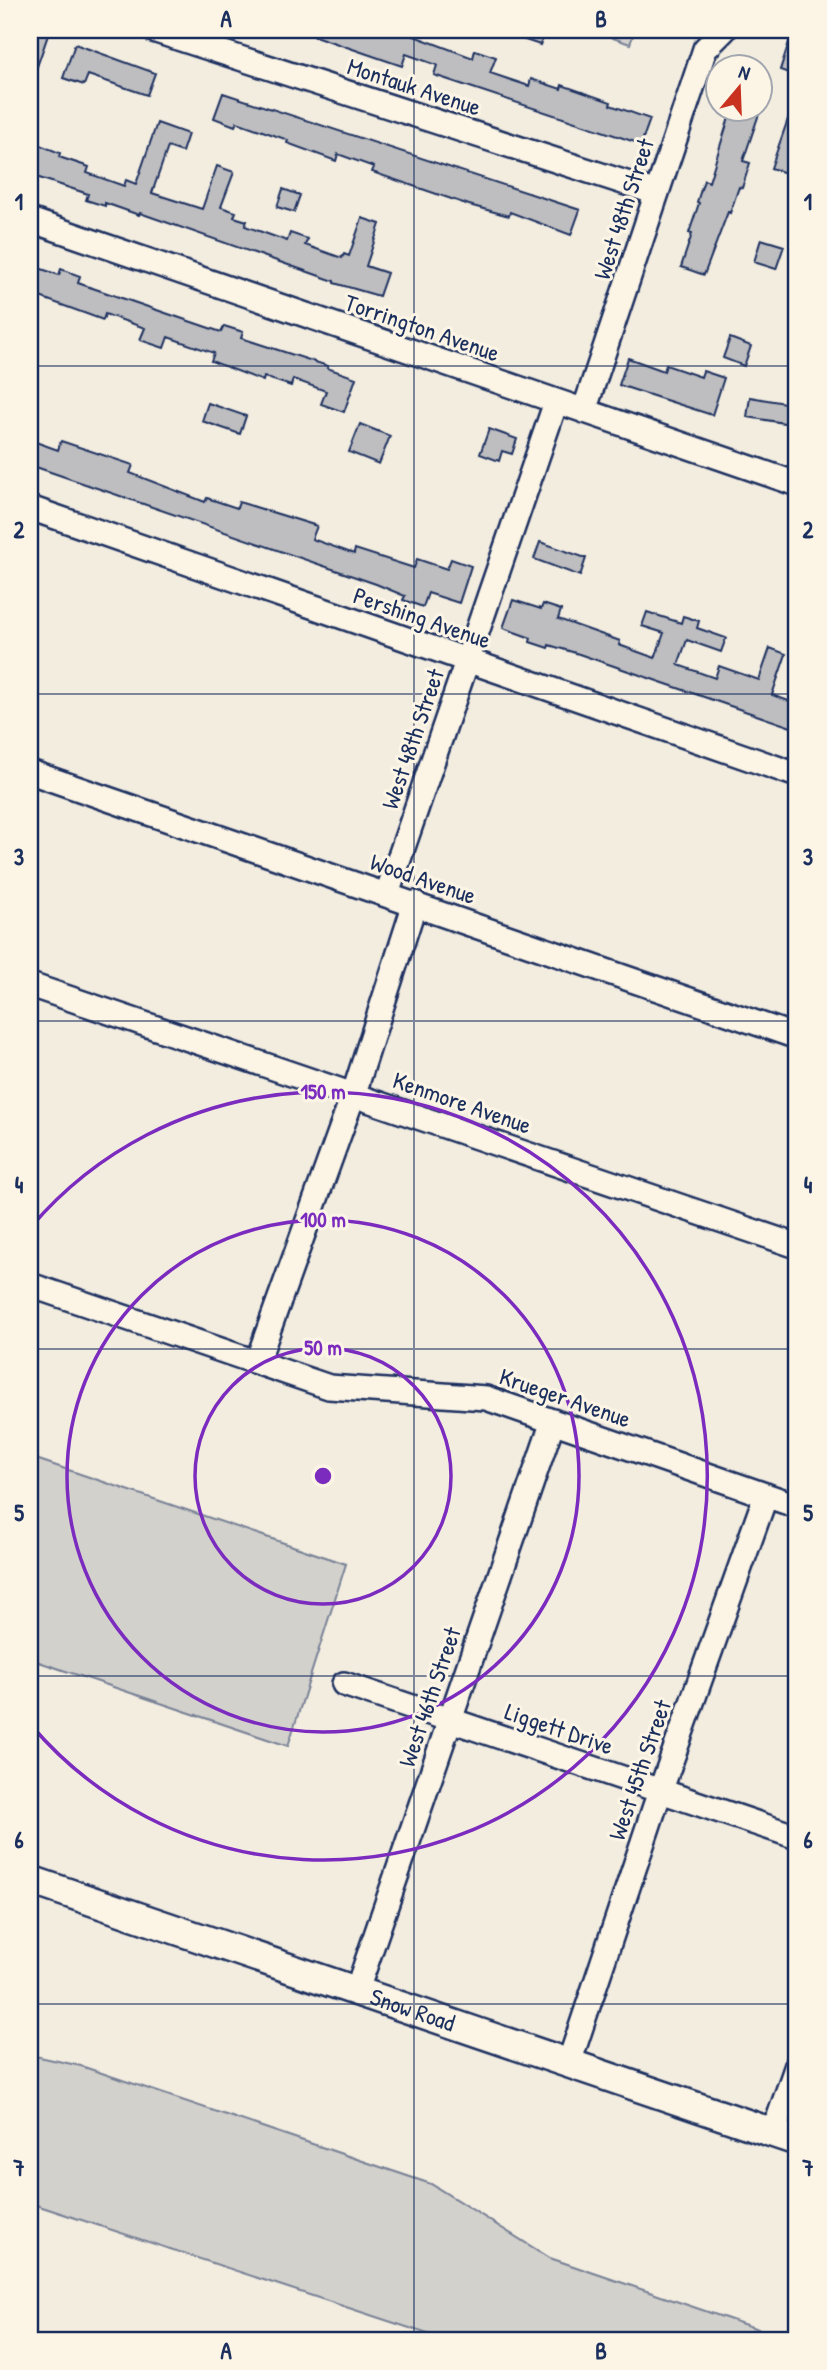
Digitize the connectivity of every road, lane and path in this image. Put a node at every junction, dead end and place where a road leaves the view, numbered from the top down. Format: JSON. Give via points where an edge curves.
{"nodes":[{"id":1,"x":153,"y":30,"type":"edge"},
{"id":2,"x":724,"y":30,"type":"edge"},
{"id":3,"x":657,"y":193,"type":"junction"},
{"id":4,"x":30,"y":220,"type":"edge"},
{"id":5,"x":556,"y":402,"type":"junction"},
{"id":6,"x":584,"y":411,"type":"junction"},
{"id":7,"x":795,"y":482,"type":"edge"},
{"id":8,"x":30,"y":508,"type":"edge"},
{"id":9,"x":467,"y":662,"type":"junction"},
{"id":10,"x":30,"y":772,"type":"edge"},
{"id":11,"x":797,"y":775,"type":"edge"},
{"id":12,"x":387,"y":894,"type":"junction"},
{"id":13,"x":415,"y":903,"type":"junction"},
{"id":14,"x":30,"y":985,"type":"edge"},
{"id":15,"x":797,"y":1037,"type":"edge"},
{"id":16,"x":354,"y":1093,"type":"junction"},
{"id":17,"x":797,"y":1246,"type":"edge"},
{"id":18,"x":30,"y":1284,"type":"edge"},
{"id":19,"x":257,"y":1362,"type":"junction"},
{"id":20,"x":553,"y":1421,"type":"junction"},
{"id":21,"x":766,"y":1495,"type":"junction"},
{"id":22,"x":797,"y":1506,"type":"edge"},
{"id":23,"x":344,"y":1684,"type":"dead end"},
{"id":24,"x":451,"y":1720,"type":"junction"},
{"id":25,"x":659,"y":1792,"type":"junction"},
{"id":26,"x":797,"y":1837,"type":"edge"},
{"id":27,"x":30,"y":1880,"type":"edge"},
{"id":28,"x":357,"y":1990,"type":"junction"},
{"id":29,"x":569,"y":2063,"type":"junction"},
{"id":30,"x":797,"y":2065,"type":"edge"},
{"id":31,"x":785,"y":2138,"type":"edge"}],
"edges":[{"from":1,"to":3,"type":"street","name":"Montauk Avenue"},
{"from":2,"to":3,"type":"street","name":"West 48th Street","via":[[705,49]]},
{"from":3,"to":6,"type":"street","name":"West 48th Street"},
{"from":4,"to":5,"type":"street","name":"Torrington Avenue"},
{"from":5,"to":6,"type":"street","name":"Torrington Avenue"},
{"from":5,"to":9,"type":"street","name":"West 48th Street"},
{"from":6,"to":7,"type":"street","name":"Torrington Avenue"},
{"from":8,"to":9,"type":"street","name":"Pershing Avenue"},
{"from":9,"to":11,"type":"street","name":"Pershing Avenue"},
{"from":9,"to":12,"type":"street","name":"West 48th Street"},
{"from":10,"to":12,"type":"street","name":"Wood Avenue"},
{"from":12,"to":13,"type":"street","name":"Wood Avenue"},
{"from":13,"to":15,"type":"street","name":"Wood Avenue"},
{"from":13,"to":16,"type":"street"},
{"from":14,"to":16,"type":"street","name":"Kenmore Avenue"},
{"from":16,"to":17,"type":"street","name":"Kenmore Avenue"},
{"from":16,"to":19,"type":"street"},
{"from":18,"to":19,"type":"street","name":"Krueger Avenue"},
{"from":19,"to":20,"type":"street","name":"Krueger Avenue","via":[[329,1387],[486,1398]]},
{"from":20,"to":21,"type":"street","name":"Krueger Avenue"},
{"from":20,"to":24,"type":"street","name":"West 46th Street"},
{"from":21,"to":22,"type":"street","name":"Krueger Avenue"},
{"from":21,"to":25,"type":"street","name":"West 45th Street"},
{"from":23,"to":24,"type":"street","name":"Liggett Drive"},
{"from":24,"to":25,"type":"street","name":"Liggett Drive"},
{"from":24,"to":28,"type":"street","name":"West 46th Street"},
{"from":25,"to":26,"type":"street","name":"Liggett Drive"},
{"from":25,"to":29,"type":"street","name":"West 45th Street"},
{"from":27,"to":28,"type":"main road","name":"Snow Road"},
{"from":28,"to":29,"type":"main road","name":"Snow Road"},
{"from":29,"to":31,"type":"main road","name":"Snow Road"},
{"from":30,"to":31,"type":"street"}]}
